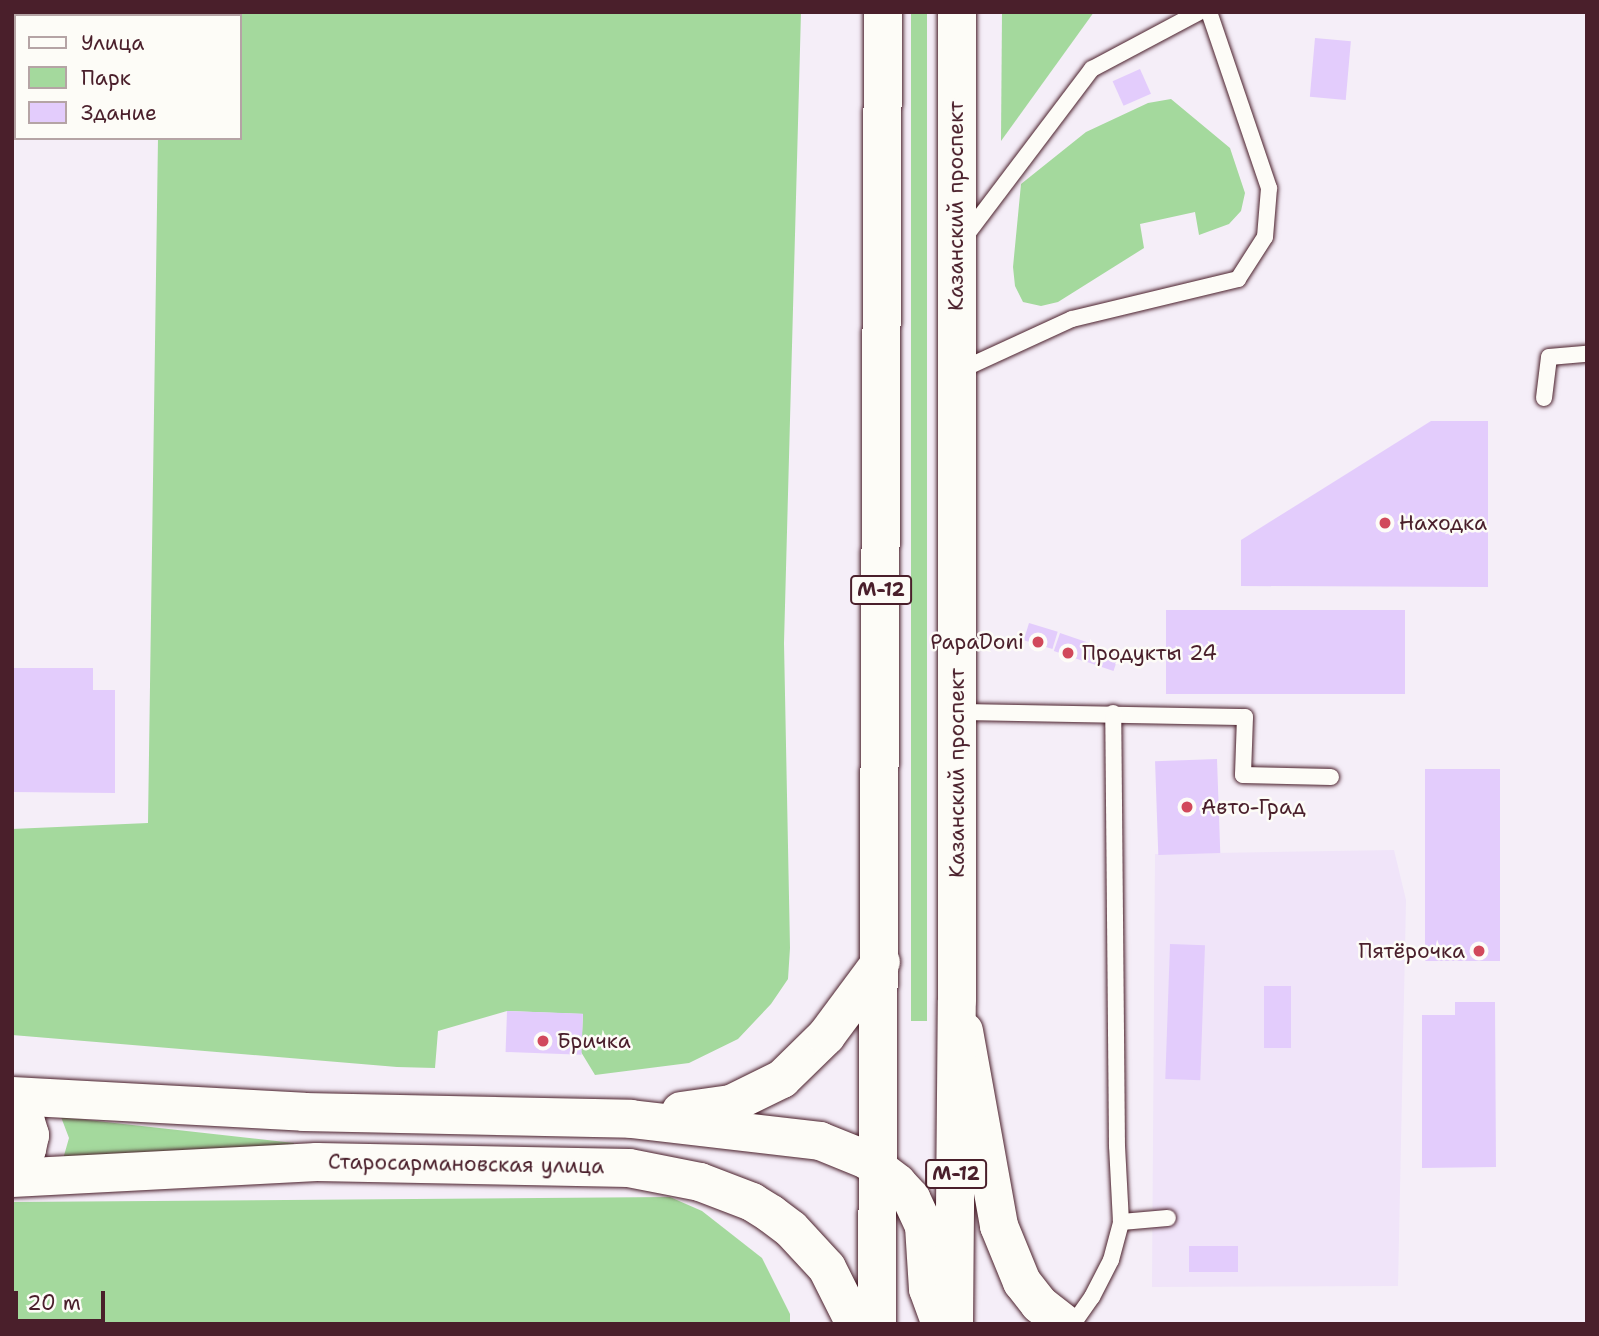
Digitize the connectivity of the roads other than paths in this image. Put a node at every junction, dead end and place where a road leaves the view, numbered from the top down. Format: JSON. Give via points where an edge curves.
{"nodes":[{"id":1,"x":883,"y":12,"type":"edge"},
{"id":2,"x":957,"y":12,"type":"edge"},
{"id":3,"x":1199,"y":12,"type":"edge"},
{"id":4,"x":1209,"y":12,"type":"edge"},
{"id":5,"x":956,"y":248,"type":"junction"},
{"id":6,"x":1587,"y":354,"type":"edge"},
{"id":7,"x":956,"y":372,"type":"junction"},
{"id":8,"x":1544,"y":398,"type":"dead end"},
{"id":9,"x":957,"y":712,"type":"junction"},
{"id":10,"x":1113,"y":713,"type":"junction"},
{"id":11,"x":1331,"y":777,"type":"dead end"},
{"id":12,"x":881,"y":962,"type":"junction"},
{"id":13,"x":957,"y":1001,"type":"junction"},
{"id":14,"x":12,"y":1096,"type":"edge"},
{"id":15,"x":12,"y":1105,"type":"edge"},
{"id":16,"x":631,"y":1118,"type":"junction"},
{"id":17,"x":12,"y":1165,"type":"edge"},
{"id":18,"x":878,"y":1168,"type":"junction"},
{"id":19,"x":12,"y":1178,"type":"edge"},
{"id":20,"x":1168,"y":1218,"type":"dead end"},
{"id":21,"x":1121,"y":1222,"type":"junction"},
{"id":22,"x":855,"y":1324,"type":"edge"},
{"id":23,"x":877,"y":1324,"type":"edge"},
{"id":24,"x":941,"y":1324,"type":"edge"},
{"id":25,"x":954,"y":1324,"type":"edge"},
{"id":26,"x":1065,"y":1324,"type":"edge"},
{"id":27,"x":1073,"y":1324,"type":"edge"}],
"edges":[{"from":1,"to":12,"type":"main road","number":"М-12"},
{"from":2,"to":5,"type":"main road","name":"Казанский проспект","number":"М-12"},
{"from":3,"to":5,"type":"lane","via":[[1092,69]]},
{"from":4,"to":7,"type":"lane","via":[[1269,188],[1265,237],[1238,279],[1072,318]]},
{"from":5,"to":7,"type":"main road","name":"Казанский проспект","number":"М-12"},
{"from":6,"to":8,"type":"lane","via":[[1549,357]]},
{"from":7,"to":9,"type":"main road","name":"Казанский проспект","number":"М-12"},
{"from":9,"to":10,"type":"lane"},
{"from":9,"to":13,"type":"main road","name":"Казанский проспект","number":"М-12"},
{"from":10,"to":11,"type":"lane","via":[[1245,717],[1243,775]]},
{"from":10,"to":21,"type":"lane","via":[[1116,1146]]},
{"from":12,"to":16,"type":"main road","via":[[826,1036],[782,1079],[731,1104]]},
{"from":12,"to":18,"type":"main road","number":"М-12"},
{"from":13,"to":25,"type":"main road","name":"Казанский проспект","number":"М-12"},
{"from":13,"to":26,"type":"main road","via":[[973,1067],[999,1226],[1022,1282],[1039,1304]]},
{"from":14,"to":16,"type":"main road","via":[[304,1112]]},
{"from":15,"to":17,"type":"main road","via":[[30,1135],[27,1149]]},
{"from":16,"to":18,"type":"main road","via":[[809,1139],[853,1152]]},
{"from":18,"to":23,"type":"main road","number":"М-12"},
{"from":18,"to":24,"type":"main road","via":[[897,1182],[920,1213],[928,1289]]},
{"from":19,"to":22,"type":"main road","name":"Старосармановская улица","via":[[317,1161],[629,1167],[700,1182],[771,1214],[827,1268]]},
{"from":20,"to":21,"type":"lane"},
{"from":21,"to":27,"type":"lane","via":[[1111,1259]]}]}
